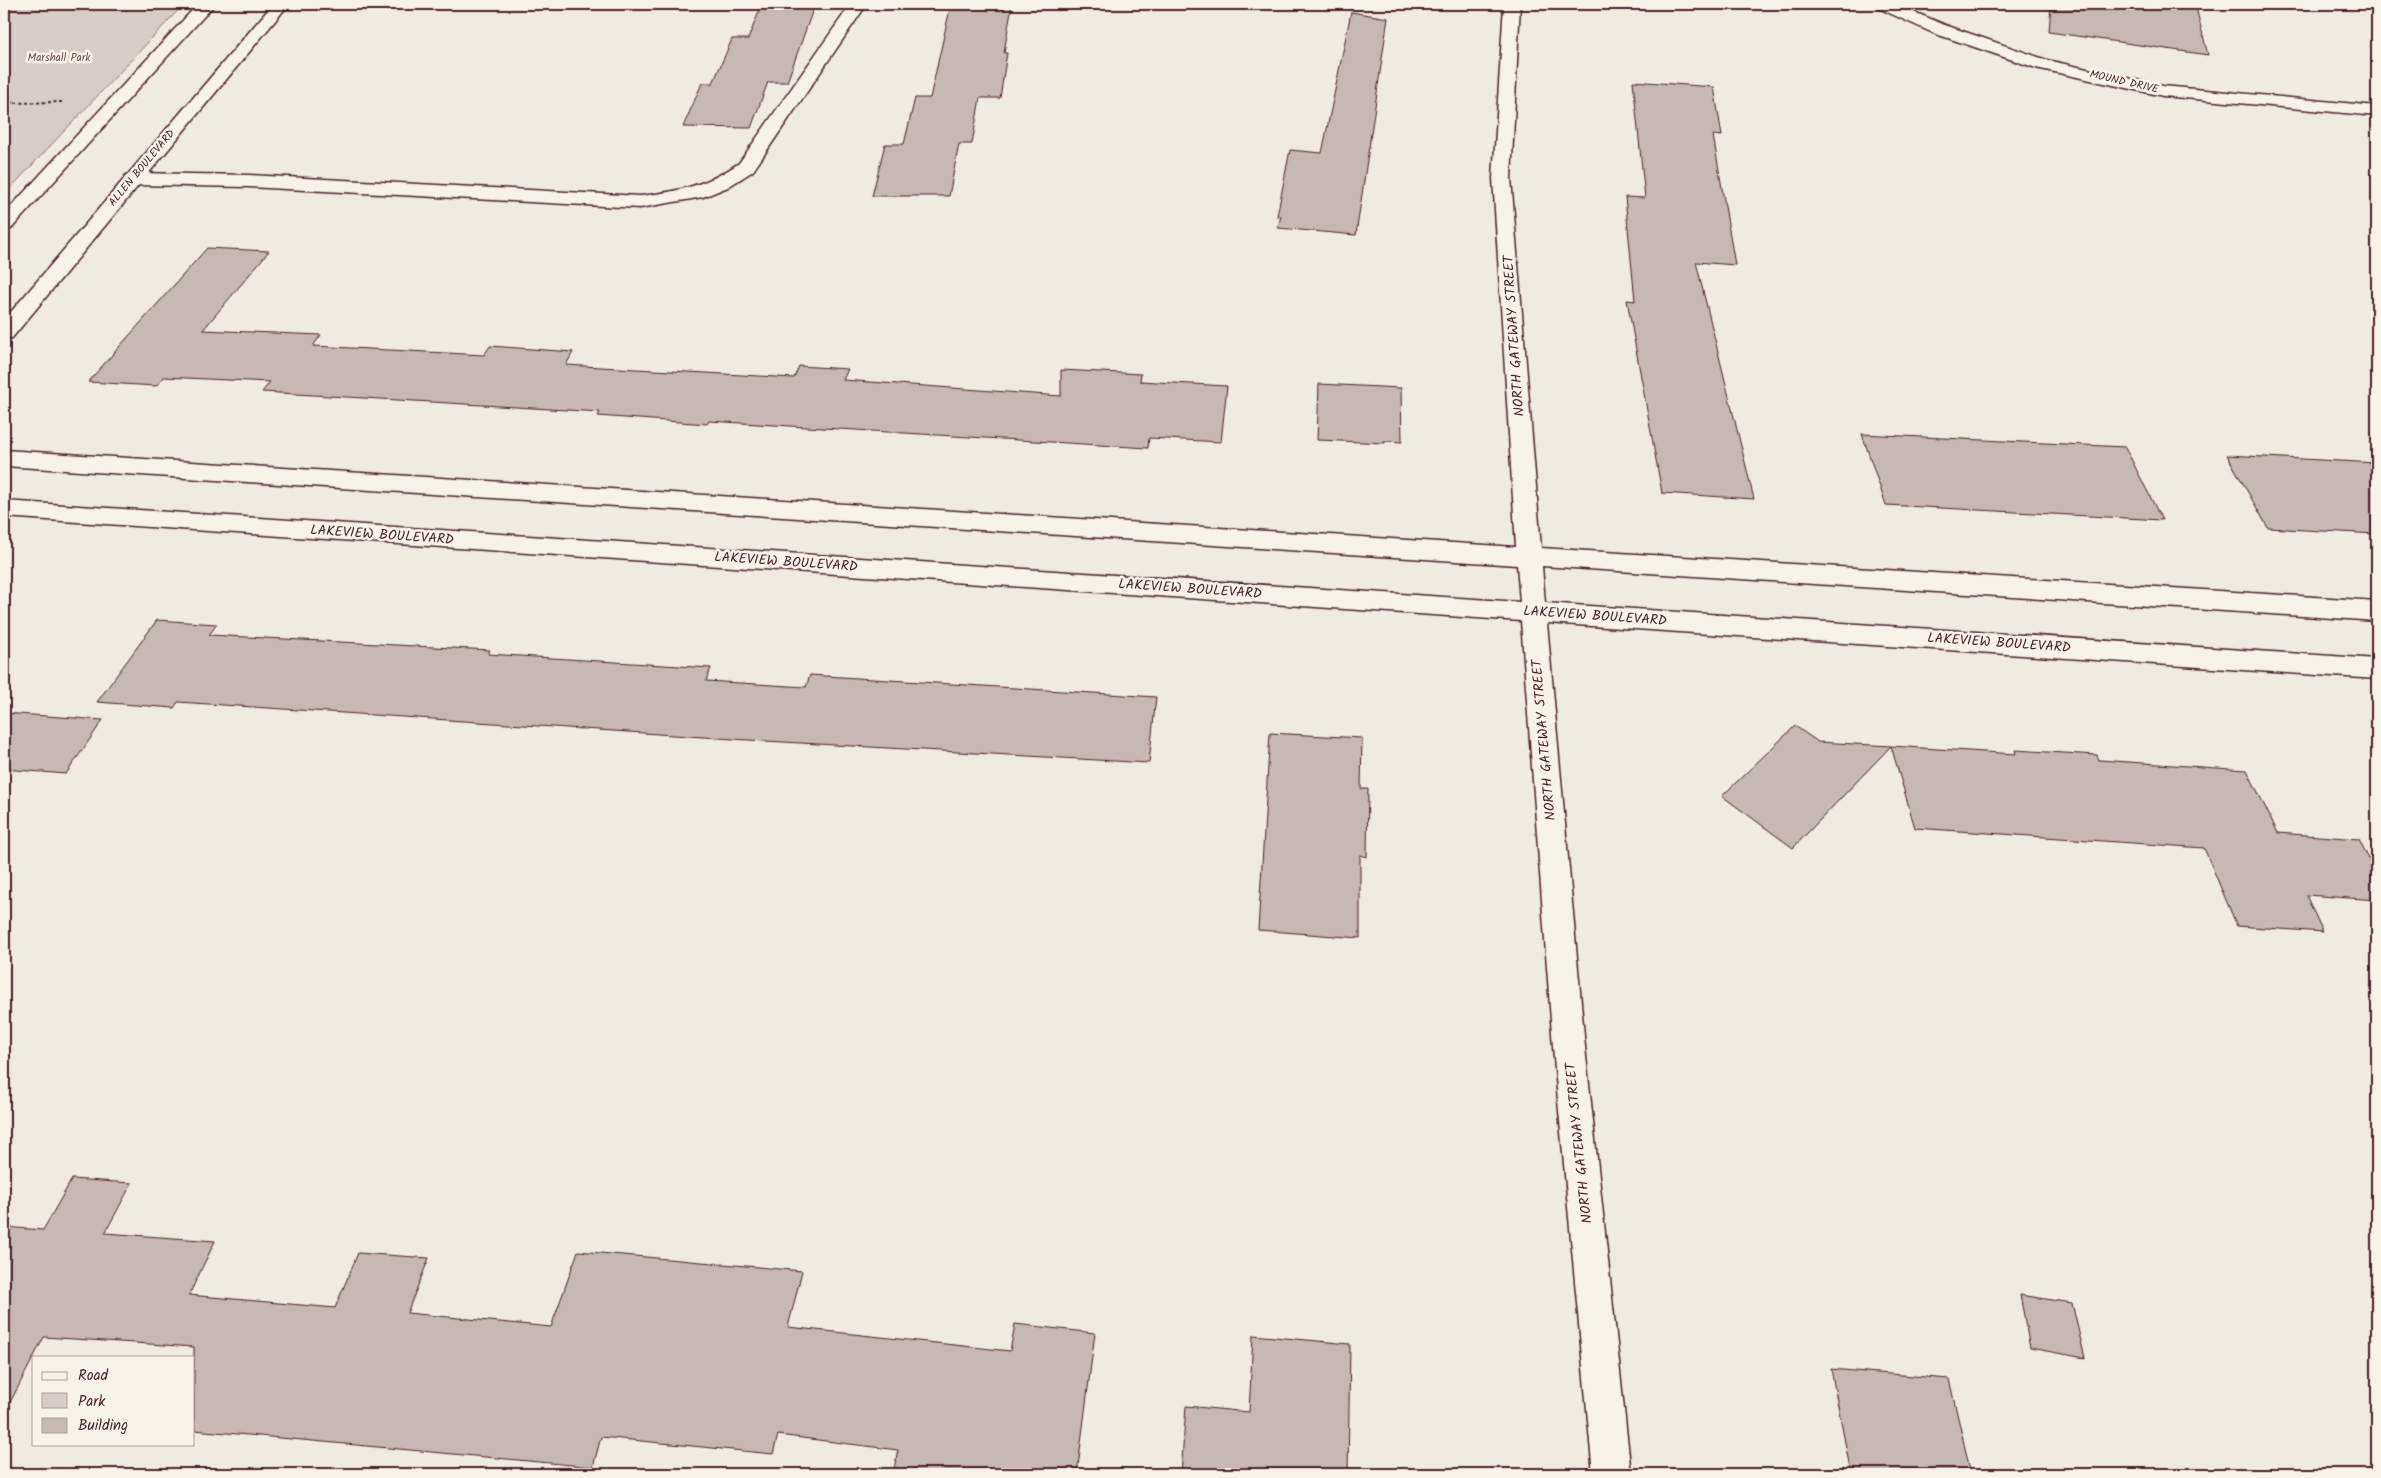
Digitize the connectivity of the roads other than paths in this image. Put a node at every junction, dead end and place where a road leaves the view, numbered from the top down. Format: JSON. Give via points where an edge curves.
{"nodes":[{"id":1,"x":207,"y":4,"type":"edge"},
{"id":2,"x":282,"y":4,"type":"edge"},
{"id":3,"x":859,"y":4,"type":"edge"},
{"id":4,"x":1512,"y":4,"type":"edge"},
{"id":5,"x":1882,"y":4,"type":"edge"},
{"id":6,"x":2377,"y":111,"type":"edge"},
{"id":7,"x":133,"y":179,"type":"junction"},
{"id":8,"x":4,"y":225,"type":"edge"},
{"id":9,"x":4,"y":333,"type":"edge"},
{"id":10,"x":4,"y":458,"type":"edge"},
{"id":11,"x":4,"y":509,"type":"edge"},
{"id":12,"x":1529,"y":557,"type":"junction"},
{"id":13,"x":2377,"y":611,"type":"edge"},
{"id":14,"x":1532,"y":612,"type":"junction"},
{"id":15,"x":2377,"y":669,"type":"edge"},
{"id":16,"x":1612,"y":1474,"type":"edge"}],
"edges":[{"from":1,"to":8,"type":"street"},
{"from":2,"to":7,"type":"street","name":"ALLEN BOULEVARD"},
{"from":3,"to":7,"type":"street","via":[[746,167],[729,180],[686,197],[640,202],[249,181]]},
{"from":4,"to":12,"type":"street","name":"NORTH GATEWAY STREET","via":[[1502,178]]},
{"from":5,"to":6,"type":"street","name":"MOUND DRIVE","via":[[2042,64],[2163,91]]},
{"from":7,"to":9,"type":"street","name":"ALLEN BOULEVARD"},
{"from":10,"to":12,"type":"street"},
{"from":11,"to":14,"type":"street","name":"LAKEVIEW BOULEVARD"},
{"from":12,"to":13,"type":"street"},
{"from":12,"to":14,"type":"street","name":"NORTH GATEWAY STREET"},
{"from":14,"to":15,"type":"street","name":"LAKEVIEW BOULEVARD"},
{"from":14,"to":16,"type":"street","name":"NORTH GATEWAY STREET","via":[[1569,1047]]}]}
